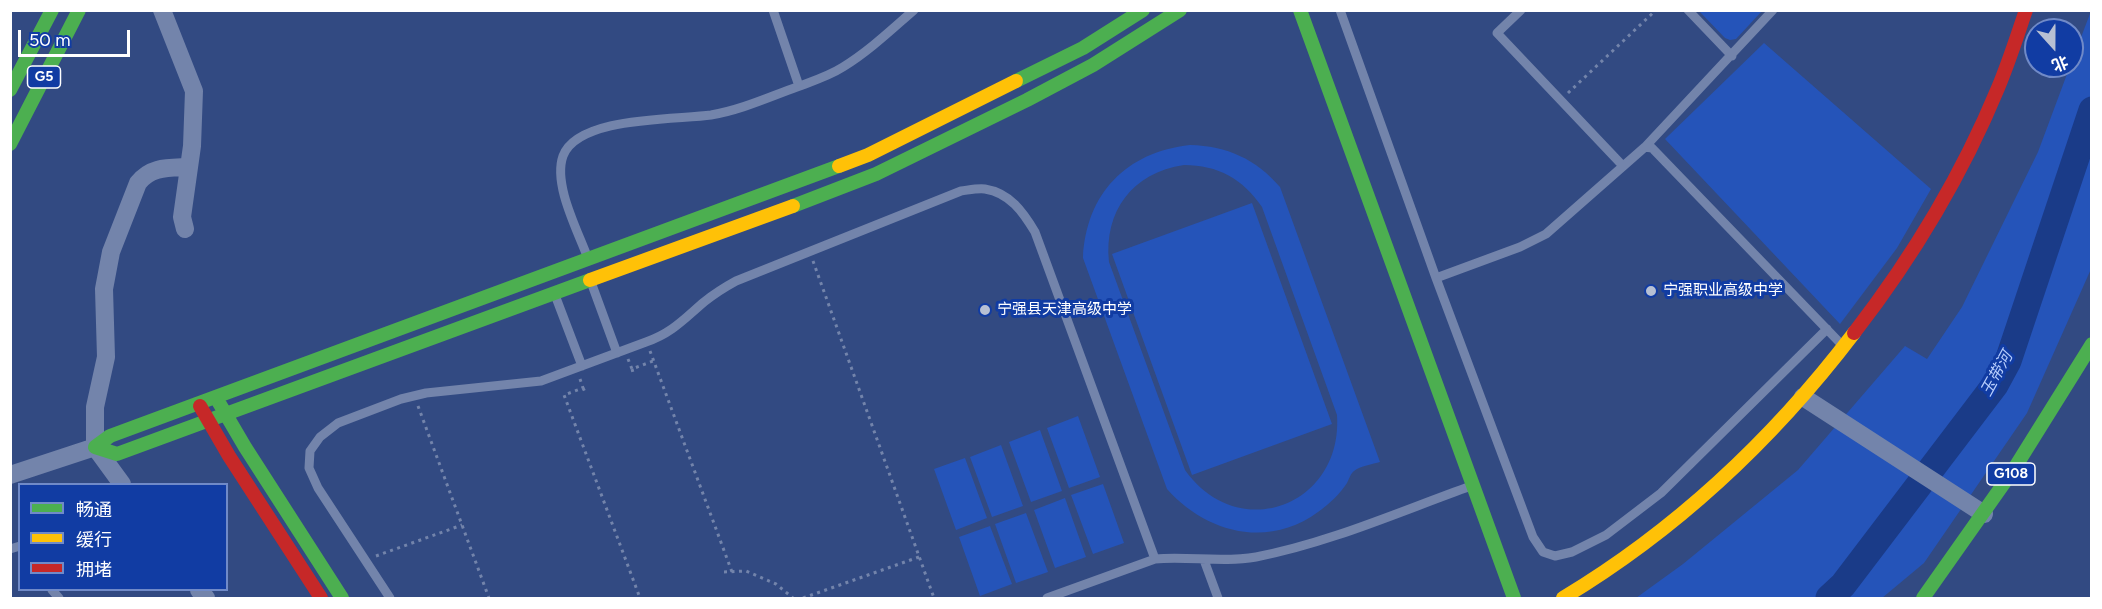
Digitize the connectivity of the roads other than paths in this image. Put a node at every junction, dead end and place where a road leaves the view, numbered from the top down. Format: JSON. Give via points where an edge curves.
{"nodes":[{"id":1,"x":52,"y":10,"type":"edge"},
{"id":2,"x":79,"y":10,"type":"edge"},
{"id":3,"x":162,"y":10,"type":"edge"},
{"id":4,"x":773,"y":10,"type":"edge"},
{"id":5,"x":914,"y":10,"type":"edge"},
{"id":6,"x":1143,"y":10,"type":"edge"},
{"id":7,"x":1180,"y":10,"type":"edge"},
{"id":8,"x":1300,"y":10,"type":"edge"},
{"id":9,"x":1340,"y":10,"type":"edge"},
{"id":10,"x":1521,"y":10,"type":"edge"},
{"id":11,"x":1688,"y":10,"type":"edge"},
{"id":12,"x":1773,"y":10,"type":"edge"},
{"id":13,"x":2026,"y":10,"type":"edge"},
{"id":14,"x":1731,"y":56,"type":"junction"},
{"id":15,"x":799,"y":86,"type":"junction"},
{"id":16,"x":10,"y":90,"type":"edge"},
{"id":17,"x":10,"y":144,"type":"edge"},
{"id":18,"x":1645,"y":147,"type":"junction"},
{"id":19,"x":1623,"y":166,"type":"junction"},
{"id":20,"x":189,"y":167,"type":"junction"},
{"id":21,"x":185,"y":229,"type":"dead end"},
{"id":22,"x":588,"y":260,"type":"junction"},
{"id":23,"x":1436,"y":278,"type":"junction"},
{"id":24,"x":590,"y":280,"type":"junction"},
{"id":25,"x":555,"y":293,"type":"junction"},
{"id":26,"x":1827,"y":329,"type":"junction"},
{"id":27,"x":2091,"y":344,"type":"edge"},
{"id":28,"x":1845,"y":348,"type":"junction"},
{"id":29,"x":617,"y":353,"type":"junction"},
{"id":30,"x":580,"y":370,"type":"junction"},
{"id":31,"x":216,"y":397,"type":"junction"},
{"id":32,"x":1803,"y":397,"type":"junction"},
{"id":33,"x":199,"y":403,"type":"junction"},
{"id":34,"x":226,"y":414,"type":"junction"},
{"id":35,"x":209,"y":421,"type":"junction"},
{"id":36,"x":95,"y":447,"type":"junction"},
{"id":37,"x":10,"y":475,"type":"edge"},
{"id":38,"x":121,"y":483,"type":"edge"},
{"id":39,"x":1473,"y":485,"type":"junction"},
{"id":40,"x":1984,"y":514,"type":"junction"},
{"id":41,"x":1155,"y":559,"type":"junction"},
{"id":42,"x":1204,"y":560,"type":"junction"},
{"id":43,"x":321,"y":598,"type":"edge"},
{"id":44,"x":342,"y":598,"type":"edge"},
{"id":45,"x":390,"y":598,"type":"edge"},
{"id":46,"x":1047,"y":598,"type":"edge"},
{"id":47,"x":1218,"y":598,"type":"edge"},
{"id":48,"x":1514,"y":598,"type":"edge"},
{"id":49,"x":1563,"y":598,"type":"edge"},
{"id":50,"x":1923,"y":598,"type":"edge"}],
"edges":[{"from":1,"to":16,"type":"main road","number":"G5"},
{"from":2,"to":17,"type":"main road","number":"G5"},
{"from":3,"to":20,"type":"street","via":[[194,91]]},
{"from":4,"to":15,"type":"lane"},
{"from":5,"to":15,"type":"lane","via":[[844,67]]},
{"from":6,"to":22,"type":"main road","via":[[1074,53],[868,155]]},
{"from":7,"to":24,"type":"main road","via":[[1093,65],[876,174]]},
{"from":8,"to":39,"type":"main road"},
{"from":9,"to":23,"type":"lane"},
{"from":10,"to":19,"type":"lane","via":[[1497,33]]},
{"from":11,"to":14,"type":"lane"},
{"from":12,"to":14,"type":"lane"},
{"from":13,"to":28,"type":"main road","via":[[1999,85],[1959,171],[1901,270]]},
{"from":14,"to":18,"type":"lane"},
{"from":15,"to":22,"type":"lane","via":[[722,113],[616,124],[592,132],[571,146],[563,156],[563,193]]},
{"from":18,"to":19,"type":"lane"},
{"from":18,"to":26,"type":"lane","via":[[1652,148]]},
{"from":19,"to":23,"type":"lane","via":[[1546,234],[1520,248]]},
{"from":20,"to":21,"type":"street","via":[[182,217]]},
{"from":20,"to":36,"type":"street","via":[[158,168],[142,178],[111,252],[104,289],[106,357],[95,407]]},
{"from":22,"to":31,"type":"main road"},
{"from":23,"to":26,"type":"lane","via":[[1533,537],[1543,552],[1554,556],[1572,552],[1606,535],[1661,493]]},
{"from":24,"to":25,"type":"main road"},
{"from":24,"to":29,"type":"lane"},
{"from":25,"to":30,"type":"lane"},
{"from":25,"to":34,"type":"main road"},
{"from":26,"to":28,"type":"lane"},
{"from":27,"to":40,"type":"main road","number":"G108"},
{"from":28,"to":32,"type":"main road"},
{"from":29,"to":30,"type":"lane"},
{"from":29,"to":41,"type":"lane","via":[[663,336],[736,280],[961,190],[984,189],[1003,195],[1022,210],[1035,232]]},
{"from":30,"to":45,"type":"lane","via":[[541,381],[414,396],[338,423],[320,437],[310,451],[309,468]]},
{"from":31,"to":33,"type":"main road"},
{"from":31,"to":34,"type":"main road"},
{"from":32,"to":40,"type":"street"},
{"from":32,"to":49,"type":"main road","via":[[1727,474],[1652,540]]},
{"from":33,"to":35,"type":"main road"},
{"from":33,"to":36,"type":"main road","via":[[110,435]]},
{"from":34,"to":35,"type":"main road"},
{"from":34,"to":44,"type":"main road"},
{"from":35,"to":36,"type":"main road","via":[[117,454]]},
{"from":35,"to":43,"type":"main road"},
{"from":36,"to":37,"type":"street"},
{"from":36,"to":38,"type":"street"},
{"from":39,"to":42,"type":"lane","via":[[1310,544],[1256,557]]},
{"from":39,"to":48,"type":"main road"},
{"from":40,"to":50,"type":"main road","number":"G108"},
{"from":41,"to":42,"type":"lane"},
{"from":41,"to":46,"type":"lane"},
{"from":42,"to":47,"type":"lane"}]}
